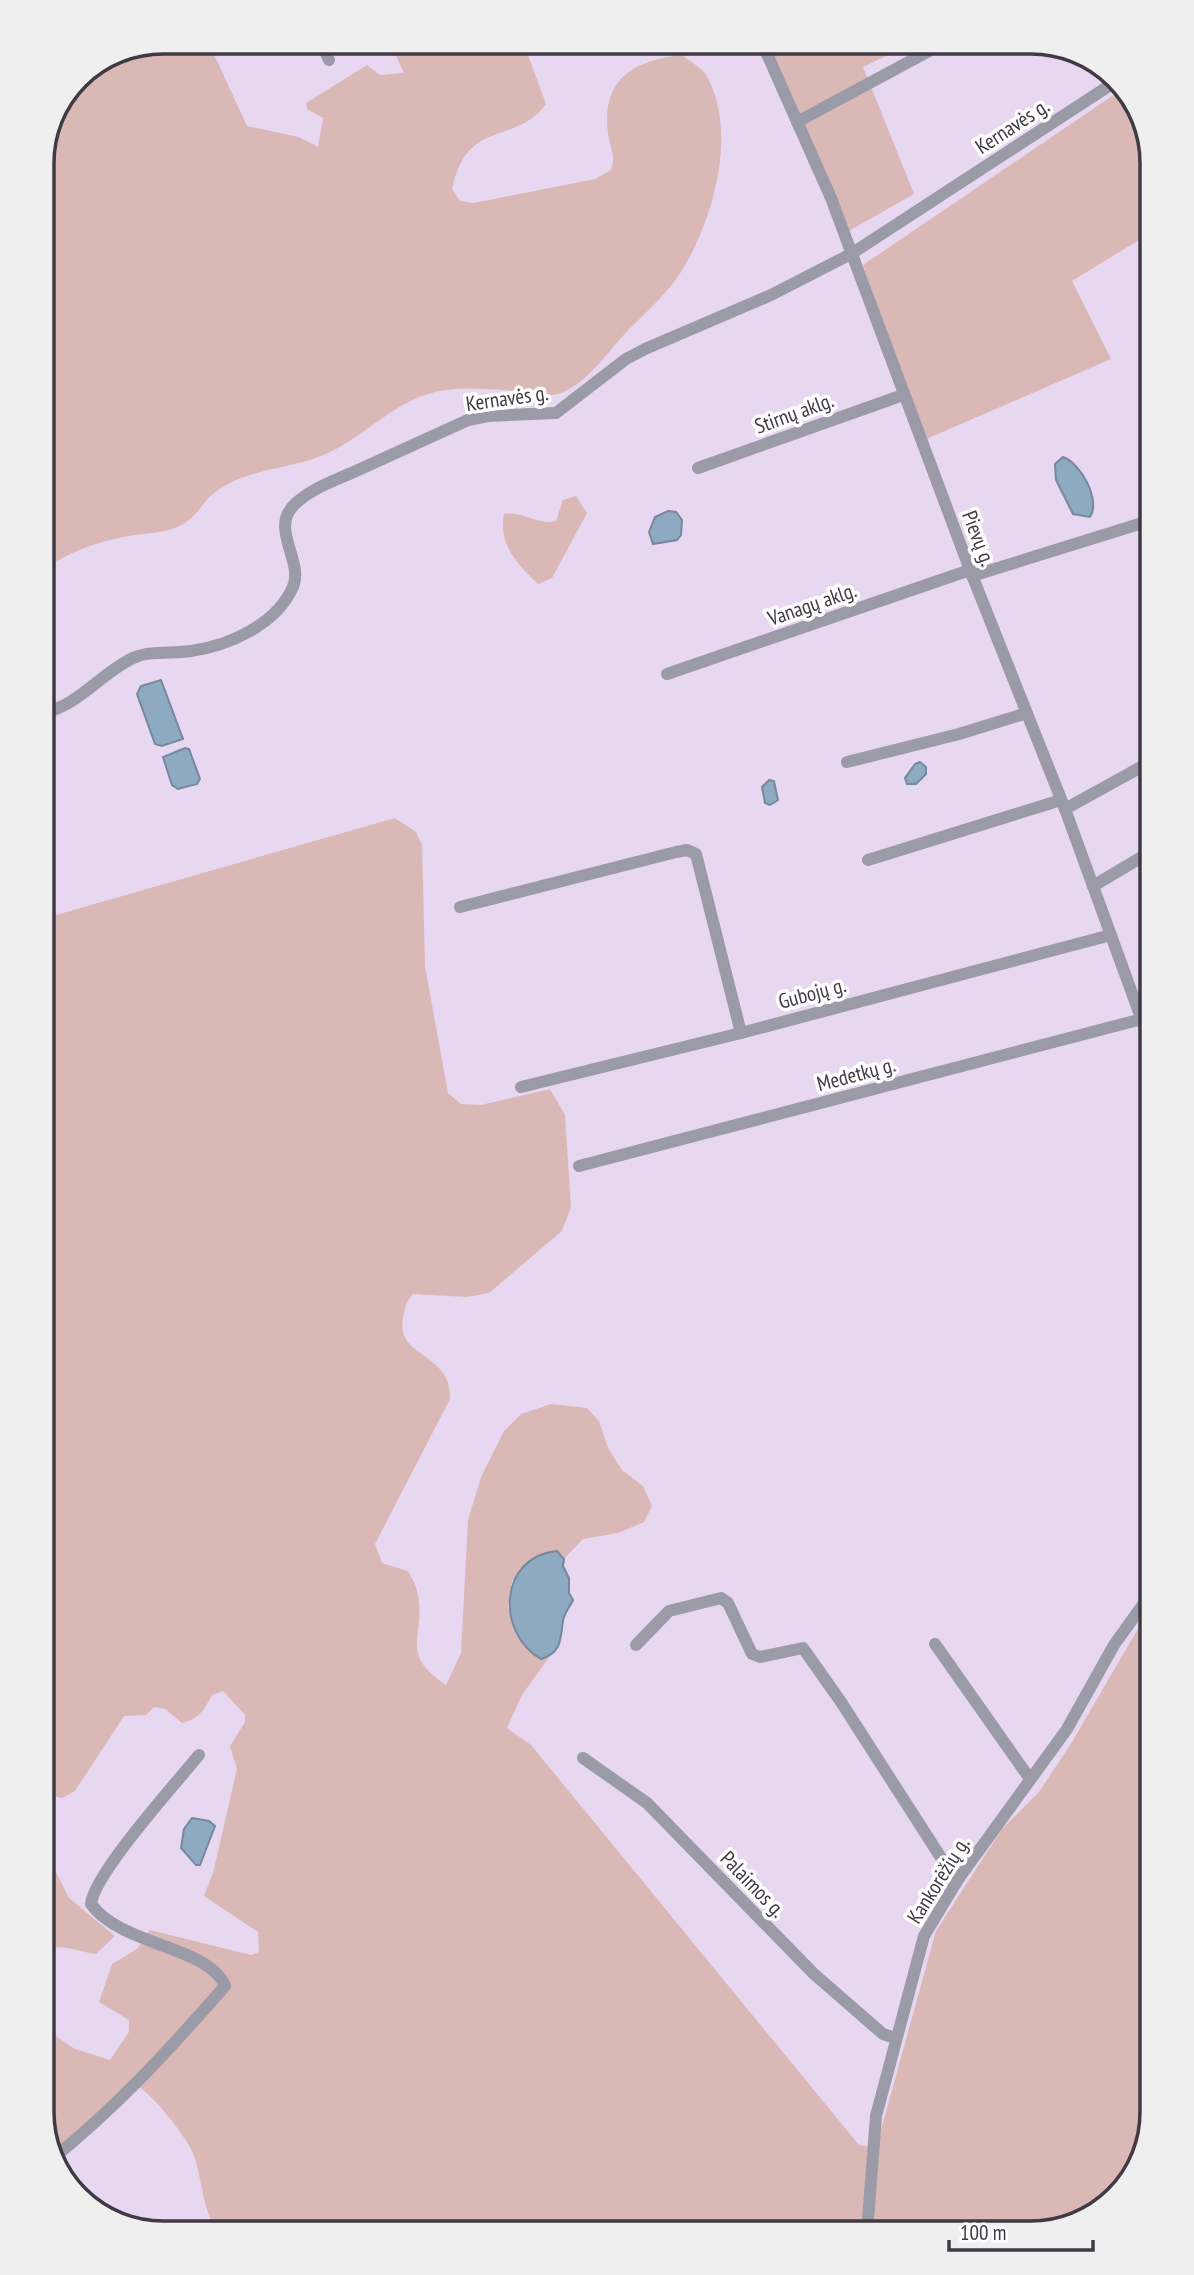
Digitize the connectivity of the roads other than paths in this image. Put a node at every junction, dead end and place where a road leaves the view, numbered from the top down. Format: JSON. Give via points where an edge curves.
{"nodes":[{"id":1,"x":767,"y":54,"type":"edge"},
{"id":2,"x":923,"y":54,"type":"edge"},
{"id":3,"x":1108,"y":86,"type":"edge"},
{"id":4,"x":797,"y":121,"type":"junction"},
{"id":5,"x":851,"y":254,"type":"junction"},
{"id":6,"x":903,"y":395,"type":"junction"},
{"id":7,"x":698,"y":468,"type":"dead end"},
{"id":8,"x":1140,"y":524,"type":"edge"},
{"id":9,"x":971,"y":573,"type":"junction"},
{"id":10,"x":667,"y":674,"type":"dead end"},
{"id":11,"x":54,"y":710,"type":"edge"},
{"id":12,"x":1027,"y":713,"type":"junction"},
{"id":13,"x":847,"y":762,"type":"dead end"},
{"id":14,"x":1140,"y":767,"type":"edge"},
{"id":15,"x":1063,"y":804,"type":"junction"},
{"id":16,"x":1140,"y":858,"type":"edge"},
{"id":17,"x":868,"y":860,"type":"dead end"},
{"id":18,"x":1093,"y":886,"type":"junction"},
{"id":19,"x":460,"y":907,"type":"dead end"},
{"id":20,"x":1111,"y":935,"type":"junction"},
{"id":21,"x":1140,"y":1008,"type":"edge"},
{"id":22,"x":1140,"y":1028,"type":"edge"},
{"id":23,"x":741,"y":1033,"type":"junction"},
{"id":24,"x":521,"y":1087,"type":"dead end"},
{"id":25,"x":579,"y":1166,"type":"dead end"},
{"id":26,"x":1140,"y":1609,"type":"edge"},
{"id":27,"x":935,"y":1644,"type":"dead end"},
{"id":28,"x":636,"y":1645,"type":"dead end"},
{"id":29,"x":199,"y":1755,"type":"dead end"},
{"id":30,"x":583,"y":1758,"type":"dead end"},
{"id":31,"x":1030,"y":1779,"type":"junction"},
{"id":32,"x":959,"y":1878,"type":"junction"},
{"id":33,"x":895,"y":2038,"type":"junction"},
{"id":34,"x":62,"y":2151,"type":"edge"},
{"id":35,"x":868,"y":2221,"type":"edge"}],
"edges":[{"from":1,"to":4,"type":"street","name":"Pievų g."},
{"from":2,"to":4,"type":"street"},
{"from":3,"to":5,"type":"street","name":"Kernavės g."},
{"from":4,"to":5,"type":"street","name":"Pievų g."},
{"from":5,"to":6,"type":"street","name":"Pievų g."},
{"from":5,"to":11,"type":"street","name":"Kernavės g.","via":[[626,359],[556,413],[468,420],[313,491],[289,510],[285,526],[296,582],[270,617],[238,637],[211,646],[134,658]]},
{"from":6,"to":7,"type":"street","name":"Stirnų aklg."},
{"from":6,"to":9,"type":"street","name":"Pievų g."},
{"from":8,"to":9,"type":"street","name":"Vanagų aklg."},
{"from":9,"to":10,"type":"street","name":"Vanagų aklg."},
{"from":9,"to":12,"type":"street","name":"Pievų g."},
{"from":12,"to":13,"type":"street"},
{"from":12,"to":15,"type":"street","name":"Pievų g."},
{"from":14,"to":15,"type":"street"},
{"from":15,"to":17,"type":"street"},
{"from":15,"to":18,"type":"street","name":"Pievų g."},
{"from":16,"to":18,"type":"street"},
{"from":18,"to":20,"type":"street","name":"Pievų g."},
{"from":19,"to":23,"type":"street","via":[[676,852],[696,854]]},
{"from":20,"to":21,"type":"street","name":"Pievų g."},
{"from":20,"to":23,"type":"street","name":"Gubojų g."},
{"from":22,"to":25,"type":"street","name":"Medetkų g."},
{"from":23,"to":24,"type":"street","name":"Gubojų g."},
{"from":26,"to":31,"type":"street","name":"Kankorėžių g.","via":[[1067,1729]]},
{"from":27,"to":31,"type":"street"},
{"from":28,"to":32,"type":"street","via":[[669,1611],[721,1598],[728,1602],[752,1654],[760,1657],[803,1648],[947,1867]]},
{"from":29,"to":34,"type":"street","via":[[107,1871],[92,1892],[91,1904],[124,1932],[206,1966],[220,1975],[225,1986],[143,2080]]},
{"from":30,"to":33,"type":"street","name":"Palaimos g.","via":[[647,1803],[814,1974],[883,2034]]},
{"from":31,"to":32,"type":"street","name":"Kankorėžių g."},
{"from":32,"to":33,"type":"street","name":"Kankorėžių g.","via":[[924,1936]]},
{"from":33,"to":35,"type":"street","name":"Kankorėžių g.","via":[[872,2140]]}]}
